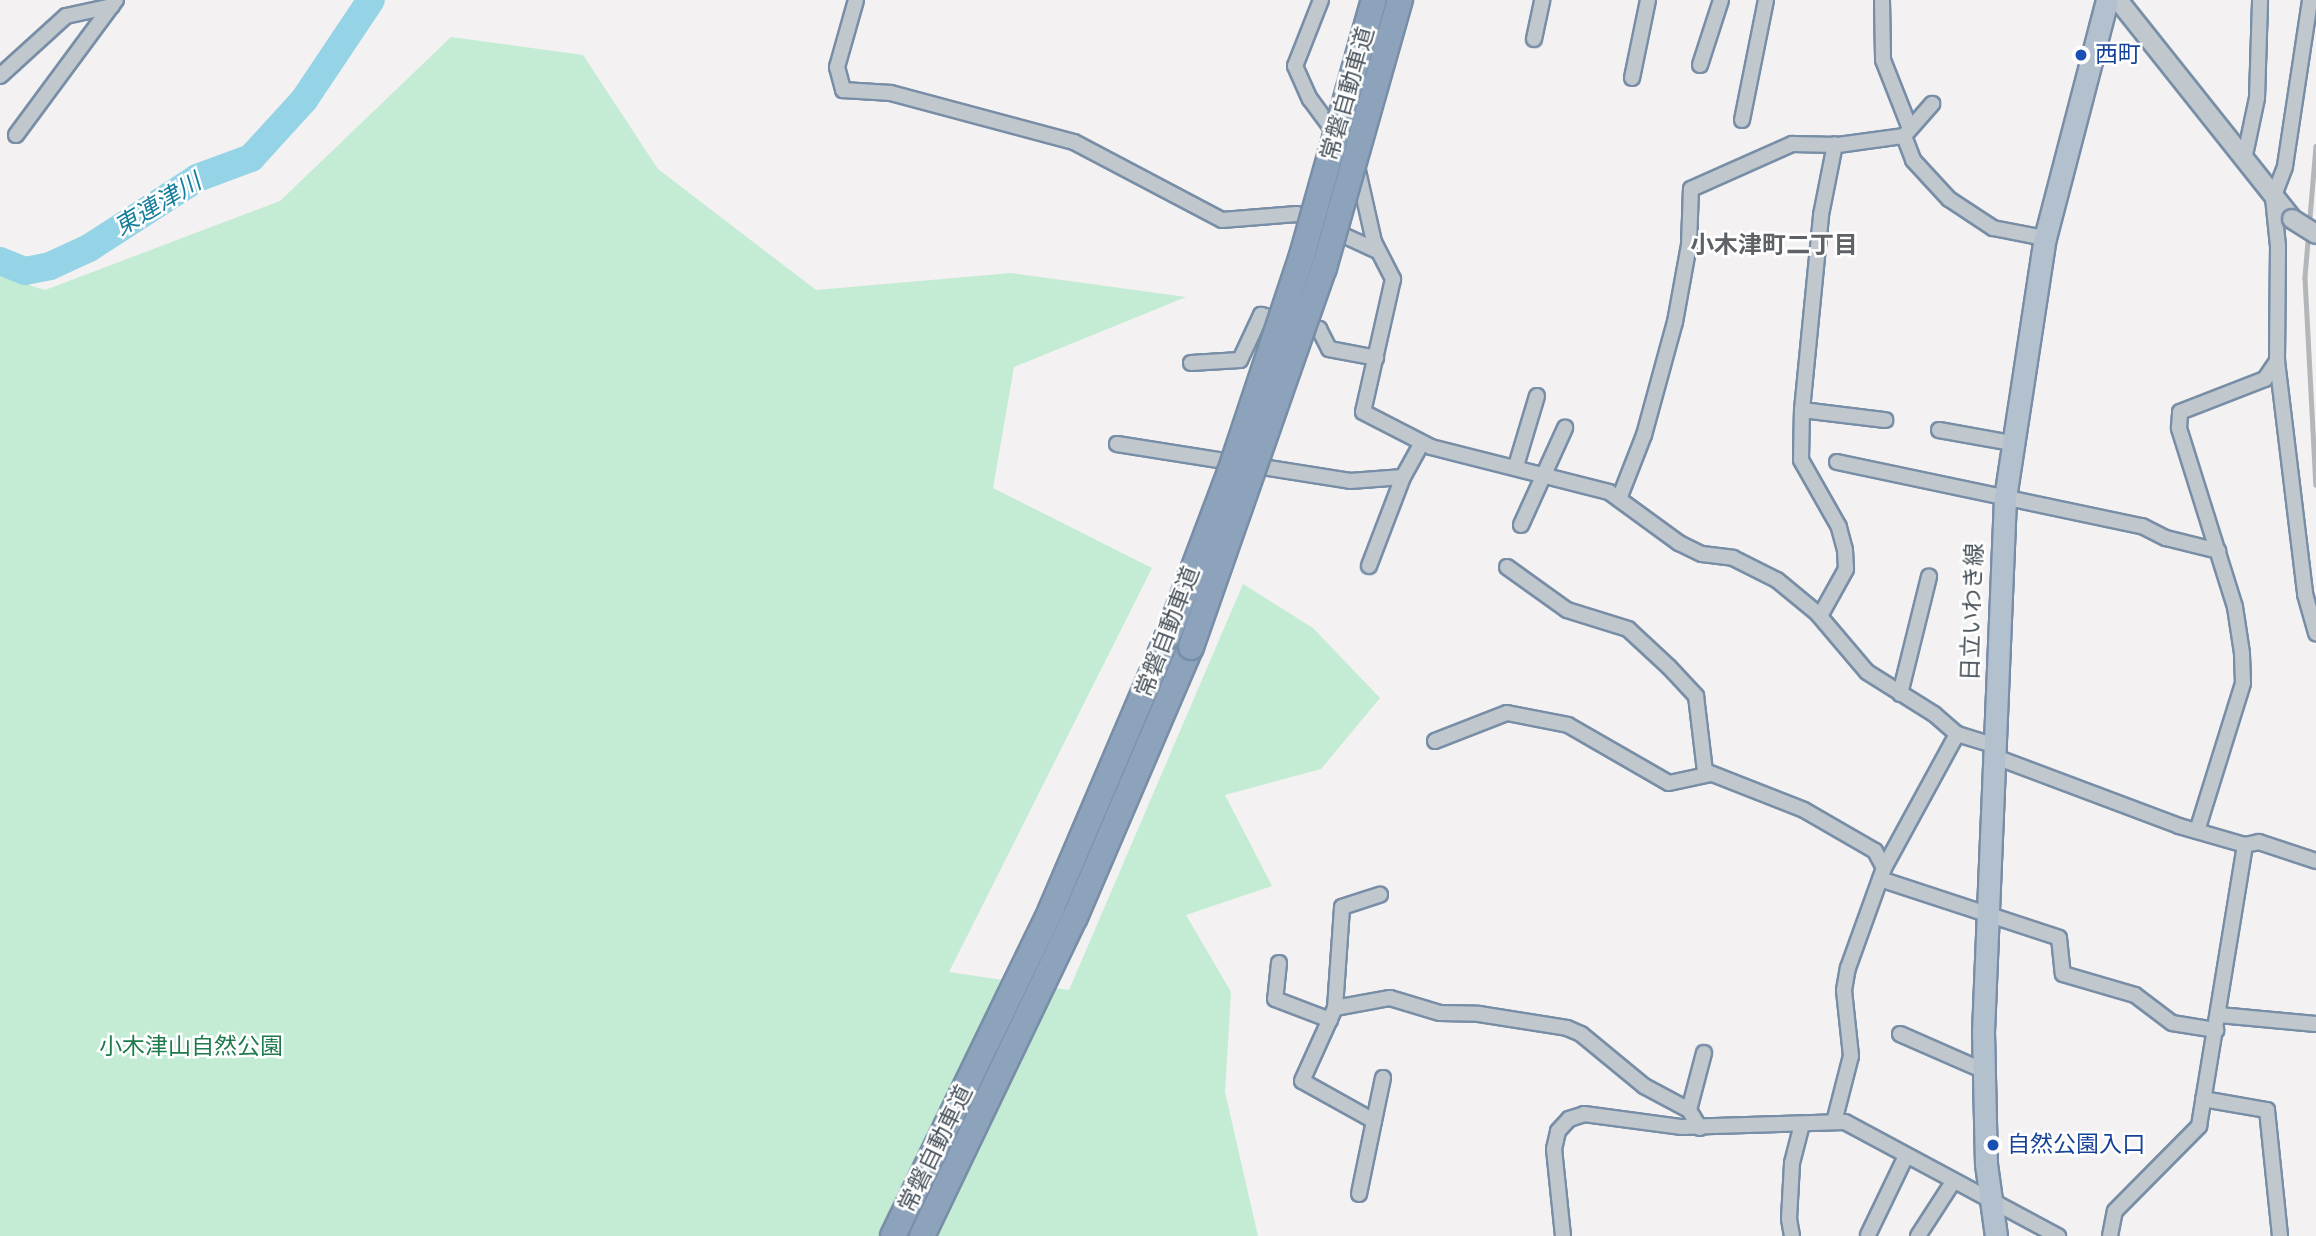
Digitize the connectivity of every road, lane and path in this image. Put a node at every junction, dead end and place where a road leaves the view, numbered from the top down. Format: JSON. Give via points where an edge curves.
{"nodes":[{"id":1,"x":856,"y":0,"type":"edge"},
{"id":2,"x":1321,"y":0,"type":"edge"},
{"id":3,"x":1374,"y":0,"type":"edge"},
{"id":4,"x":1400,"y":0,"type":"edge"},
{"id":5,"x":1542,"y":0,"type":"edge"},
{"id":6,"x":1648,"y":0,"type":"edge"},
{"id":7,"x":1721,"y":0,"type":"edge"},
{"id":8,"x":1766,"y":0,"type":"edge"},
{"id":9,"x":1882,"y":0,"type":"edge"},
{"id":10,"x":2106,"y":0,"type":"edge"},
{"id":11,"x":2118,"y":0,"type":"edge"},
{"id":12,"x":2260,"y":0,"type":"edge"},
{"id":13,"x":2310,"y":0,"type":"edge"},
{"id":14,"x":114,"y":3,"type":"edge"},
{"id":15,"x":1534,"y":39,"type":"dead end"},
{"id":16,"x":1700,"y":65,"type":"dead end"},
{"id":17,"x":0,"y":76,"type":"edge"},
{"id":18,"x":1632,"y":78,"type":"dead end"},
{"id":19,"x":1931,"y":104,"type":"dead end"},
{"id":20,"x":1742,"y":120,"type":"dead end"},
{"id":21,"x":1907,"y":131,"type":"junction"},
{"id":22,"x":16,"y":135,"type":"dead end"},
{"id":23,"x":1835,"y":144,"type":"junction"},
{"id":24,"x":2245,"y":155,"type":"junction"},
{"id":25,"x":2273,"y":198,"type":"junction"},
{"id":26,"x":2316,"y":234,"type":"edge"},
{"id":27,"x":2045,"y":238,"type":"junction"},
{"id":28,"x":1378,"y":251,"type":"junction"},
{"id":29,"x":1376,"y":358,"type":"junction"},
{"id":30,"x":2277,"y":361,"type":"junction"},
{"id":31,"x":1191,"y":363,"type":"dead end"},
{"id":32,"x":1537,"y":396,"type":"dead end"},
{"id":33,"x":1802,"y":410,"type":"junction"},
{"id":34,"x":1885,"y":420,"type":"dead end"},
{"id":35,"x":1565,"y":428,"type":"dead end"},
{"id":36,"x":1939,"y":430,"type":"dead end"},
{"id":37,"x":1423,"y":443,"type":"junction"},
{"id":38,"x":2011,"y":443,"type":"junction"},
{"id":39,"x":1117,"y":444,"type":"dead end"},
{"id":40,"x":1837,"y":462,"type":"dead end"},
{"id":41,"x":1516,"y":466,"type":"junction"},
{"id":42,"x":1544,"y":473,"type":"junction"},
{"id":43,"x":1403,"y":477,"type":"junction"},
{"id":44,"x":2004,"y":498,"type":"junction"},
{"id":45,"x":1619,"y":499,"type":"junction"},
{"id":46,"x":1521,"y":525,"type":"dead end"},
{"id":47,"x":2218,"y":551,"type":"junction"},
{"id":48,"x":1369,"y":566,"type":"dead end"},
{"id":49,"x":1507,"y":567,"type":"dead end"},
{"id":50,"x":1929,"y":577,"type":"dead end"},
{"id":51,"x":1820,"y":616,"type":"junction"},
{"id":52,"x":2316,"y":633,"type":"edge"},
{"id":53,"x":1900,"y":694,"type":"junction"},
{"id":54,"x":1957,"y":734,"type":"junction"},
{"id":55,"x":1435,"y":741,"type":"dead end"},
{"id":56,"x":1994,"y":750,"type":"junction"},
{"id":57,"x":1711,"y":774,"type":"junction"},
{"id":58,"x":2197,"y":831,"type":"junction"},
{"id":59,"x":2245,"y":845,"type":"junction"},
{"id":60,"x":2316,"y":861,"type":"edge"},
{"id":61,"x":1882,"y":873,"type":"junction"},
{"id":62,"x":1380,"y":895,"type":"dead end"},
{"id":63,"x":1988,"y":916,"type":"junction"},
{"id":64,"x":1279,"y":963,"type":"dead end"},
{"id":65,"x":1332,"y":1014,"type":"junction"},
{"id":66,"x":2217,"y":1023,"type":"junction"},
{"id":67,"x":2316,"y":1024,"type":"edge"},
{"id":68,"x":1900,"y":1034,"type":"dead end"},
{"id":69,"x":1704,"y":1054,"type":"dead end"},
{"id":70,"x":1982,"y":1070,"type":"junction"},
{"id":71,"x":1383,"y":1078,"type":"dead end"},
{"id":72,"x":2203,"y":1099,"type":"junction"},
{"id":73,"x":1689,"y":1110,"type":"junction"},
{"id":74,"x":1374,"y":1121,"type":"junction"},
{"id":75,"x":1834,"y":1122,"type":"junction"},
{"id":76,"x":1802,"y":1124,"type":"junction"},
{"id":77,"x":1700,"y":1128,"type":"junction"},
{"id":78,"x":1906,"y":1156,"type":"junction"},
{"id":79,"x":1953,"y":1182,"type":"junction"},
{"id":80,"x":1359,"y":1194,"type":"dead end"},
{"id":81,"x":1990,"y":1201,"type":"junction"},
{"id":82,"x":1868,"y":1235,"type":"edge"},
{"id":83,"x":893,"y":1236,"type":"edge"},
{"id":84,"x":922,"y":1236,"type":"edge"},
{"id":85,"x":1563,"y":1236,"type":"edge"},
{"id":86,"x":1792,"y":1236,"type":"edge"},
{"id":87,"x":1918,"y":1236,"type":"edge"},
{"id":88,"x":1996,"y":1236,"type":"edge"},
{"id":89,"x":2058,"y":1236,"type":"edge"},
{"id":90,"x":2110,"y":1236,"type":"edge"},
{"id":91,"x":2280,"y":1236,"type":"edge"}],
"edges":[{"from":1,"to":28,"type":"street","via":[[837,67],[843,90],[891,93],[1074,142],[1222,220],[1297,214]]},
{"from":2,"to":28,"type":"street","via":[[1295,66],[1310,99],[1361,169],[1364,208]]},
{"from":3,"to":83,"type":"highway","name":"常磐自動車道","bridge":true,"via":[[1301,259],[1230,472],[1168,636],[1051,910]]},
{"from":4,"to":84,"type":"highway","name":"常磐自動車道","bridge":true,"via":[[1324,268],[1191,647],[1074,918]]},
{"from":5,"to":15,"type":"street"},
{"from":6,"to":18,"type":"street"},
{"from":7,"to":16,"type":"street"},
{"from":8,"to":20,"type":"street"},
{"from":9,"to":21,"type":"street","via":[[1883,60]]},
{"from":10,"to":27,"type":"main road","name":"日立いわき線"},
{"from":11,"to":24,"type":"street"},
{"from":12,"to":24,"type":"street","via":[[2257,98]]},
{"from":13,"to":25,"type":"street","via":[[2285,166]]},
{"from":14,"to":17,"type":"street","via":[[66,16]]},
{"from":14,"to":22,"type":"street"},
{"from":19,"to":21,"type":"street"},
{"from":21,"to":23,"type":"street"},
{"from":21,"to":27,"type":"street","via":[[1913,160],[1949,199],[1993,228]]},
{"from":23,"to":33,"type":"street","via":[[1821,215]]},
{"from":23,"to":45,"type":"street","via":[[1792,144],[1691,189],[1689,245],[1675,322],[1644,435]]},
{"from":24,"to":25,"type":"street"},
{"from":25,"to":26,"type":"street","bridge":true,"via":[[2292,219]]},
{"from":25,"to":30,"type":"street","via":[[2278,246]]},
{"from":27,"to":38,"type":"main road","name":"日立いわき線"},
{"from":28,"to":29,"type":"street","via":[[1393,279]]},
{"from":29,"to":31,"type":"street","via":[[1329,349],[1319,329],[1261,315],[1240,360]]},
{"from":29,"to":37,"type":"street","via":[[1363,412]]},
{"from":30,"to":47,"type":"street","via":[[2265,379],[2180,412],[2179,428]]},
{"from":30,"to":52,"type":"street","via":[[2305,594]]},
{"from":32,"to":41,"type":"street"},
{"from":33,"to":34,"type":"street"},
{"from":33,"to":51,"type":"street","via":[[1801,460],[1839,527],[1846,550],[1846,569]]},
{"from":35,"to":42,"type":"street"},
{"from":36,"to":38,"type":"street"},
{"from":37,"to":41,"type":"street"},
{"from":37,"to":43,"type":"street"},
{"from":38,"to":44,"type":"main road","name":"日立いわき線"},
{"from":39,"to":43,"type":"street","via":[[1350,481]]},
{"from":40,"to":44,"type":"street"},
{"from":41,"to":42,"type":"street"},
{"from":42,"to":45,"type":"street"},
{"from":42,"to":46,"type":"street"},
{"from":43,"to":48,"type":"street"},
{"from":44,"to":47,"type":"street","via":[[2142,526],[2166,538]]},
{"from":44,"to":56,"type":"main road","name":"日立いわき線"},
{"from":45,"to":51,"type":"street","via":[[1679,543],[1702,554],[1733,558],[1777,580]]},
{"from":47,"to":58,"type":"street","via":[[2235,607],[2243,683]]},
{"from":49,"to":57,"type":"street","via":[[1567,610],[1628,629],[1669,667],[1696,696],[1704,771]]},
{"from":50,"to":53,"type":"street"},
{"from":51,"to":53,"type":"street","via":[[1867,672]]},
{"from":53,"to":54,"type":"street"},
{"from":54,"to":56,"type":"street"},
{"from":54,"to":61,"type":"street"},
{"from":55,"to":57,"type":"street","via":[[1507,713],[1568,725],[1669,783]]},
{"from":56,"to":58,"type":"street"},
{"from":56,"to":63,"type":"main road","name":"日立いわき線"},
{"from":57,"to":61,"type":"street","via":[[1804,810],[1875,851]]},
{"from":58,"to":59,"type":"street"},
{"from":59,"to":60,"type":"street","via":[[2259,842]]},
{"from":59,"to":66,"type":"street"},
{"from":61,"to":63,"type":"street"},
{"from":61,"to":75,"type":"street","via":[[1848,968],[1844,990],[1851,1056]]},
{"from":62,"to":65,"type":"street","via":[[1342,907]]},
{"from":63,"to":66,"type":"street","via":[[2059,938],[2063,974],[2135,995],[2172,1023]]},
{"from":63,"to":70,"type":"main road","name":"日立いわき線"},
{"from":64,"to":65,"type":"street","via":[[1275,999]]},
{"from":65,"to":73,"type":"street","via":[[1390,998],[1440,1013],[1479,1014],[1567,1028],[1581,1034],[1644,1086]]},
{"from":65,"to":74,"type":"street","via":[[1302,1081]]},
{"from":66,"to":67,"type":"street"},
{"from":66,"to":72,"type":"street"},
{"from":68,"to":70,"type":"street"},
{"from":69,"to":73,"type":"street"},
{"from":70,"to":81,"type":"main road","name":"日立いわき線"},
{"from":71,"to":74,"type":"street"},
{"from":72,"to":90,"type":"street","via":[[2199,1126],[2115,1212]]},
{"from":72,"to":91,"type":"street","via":[[2267,1110]]},
{"from":73,"to":77,"type":"street"},
{"from":74,"to":80,"type":"street"},
{"from":75,"to":76,"type":"street"},
{"from":75,"to":78,"type":"street","via":[[1855,1127]]},
{"from":76,"to":77,"type":"street"},
{"from":76,"to":86,"type":"street","via":[[1792,1163]]},
{"from":77,"to":85,"type":"street","via":[[1584,1114],[1569,1119],[1558,1131],[1554,1149]]},
{"from":78,"to":79,"type":"street"},
{"from":78,"to":82,"type":"street"},
{"from":79,"to":81,"type":"street"},
{"from":79,"to":87,"type":"street"},
{"from":81,"to":88,"type":"main road","name":"日立いわき線"},
{"from":81,"to":89,"type":"street"}]}
